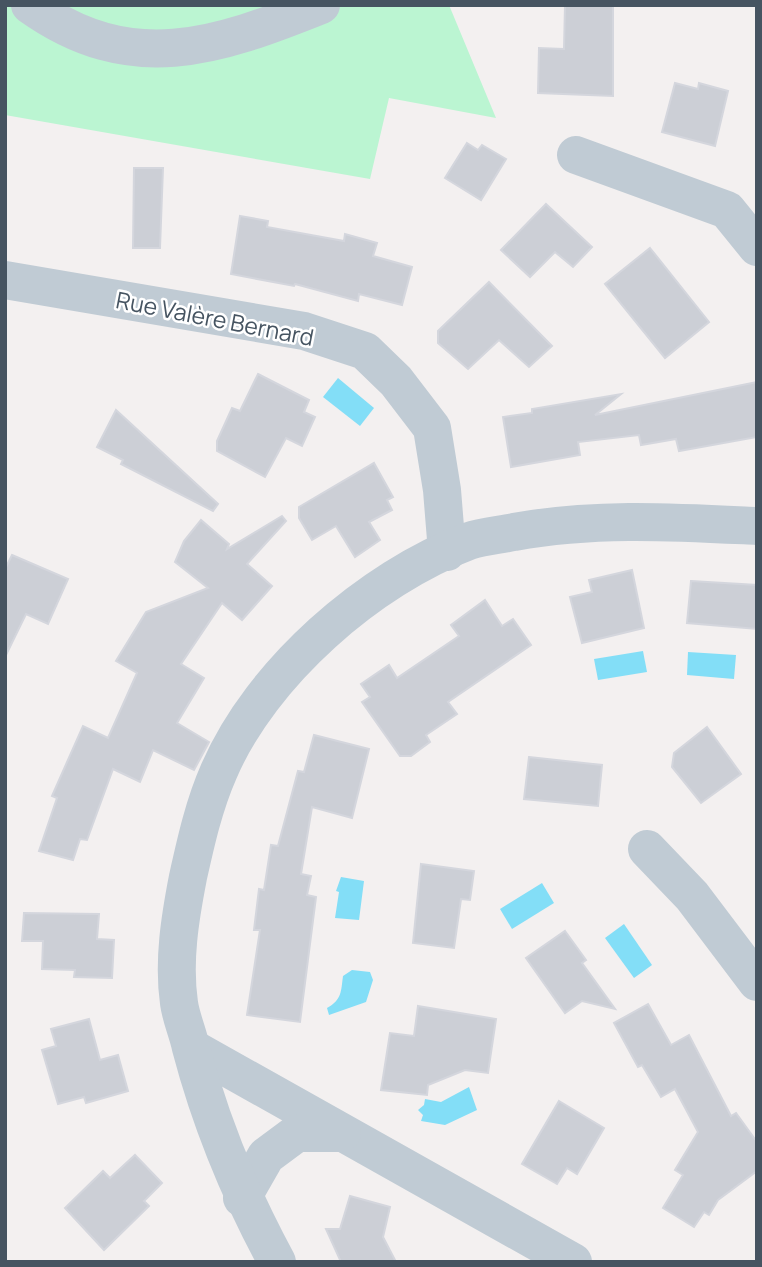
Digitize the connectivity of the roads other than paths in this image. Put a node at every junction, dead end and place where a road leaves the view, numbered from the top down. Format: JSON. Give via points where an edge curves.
{"nodes":[{"id":1,"x":30,"y":5,"type":"edge"},
{"id":2,"x":321,"y":5,"type":"edge"},
{"id":3,"x":576,"y":155,"type":"dead end"},
{"id":4,"x":757,"y":247,"type":"edge"},
{"id":5,"x":5,"y":280,"type":"edge"},
{"id":6,"x":757,"y":526,"type":"edge"},
{"id":7,"x":447,"y":552,"type":"junction"},
{"id":8,"x":647,"y":849,"type":"dead end"},
{"id":9,"x":757,"y":982,"type":"edge"},
{"id":10,"x":192,"y":1048,"type":"junction"},
{"id":11,"x":342,"y":1133,"type":"junction"},
{"id":12,"x":242,"y":1198,"type":"junction"},
{"id":13,"x":277,"y":1262,"type":"edge"},
{"id":14,"x":573,"y":1262,"type":"edge"}],
"edges":[{"from":1,"to":2,"type":"street","via":[[87,38],[164,50],[211,44]]},
{"from":3,"to":4,"type":"street","via":[[727,210]]},
{"from":5,"to":7,"type":"street","name":"Rue Valère Bernard","via":[[304,331],[365,351],[396,381],[432,428]]},
{"from":6,"to":7,"type":"street","via":[[642,520],[586,523],[471,540]]},
{"from":7,"to":10,"type":"street","via":[[399,577],[293,661],[250,717],[219,770],[197,834],[177,935],[179,1003]]},
{"from":8,"to":9,"type":"street","via":[[710,918]]},
{"from":10,"to":11,"type":"street"},
{"from":10,"to":12,"type":"street","via":[[204,1101]]},
{"from":11,"to":12,"type":"street","via":[[297,1133],[265,1156]]},
{"from":11,"to":14,"type":"street"},
{"from":12,"to":13,"type":"street"}]}
